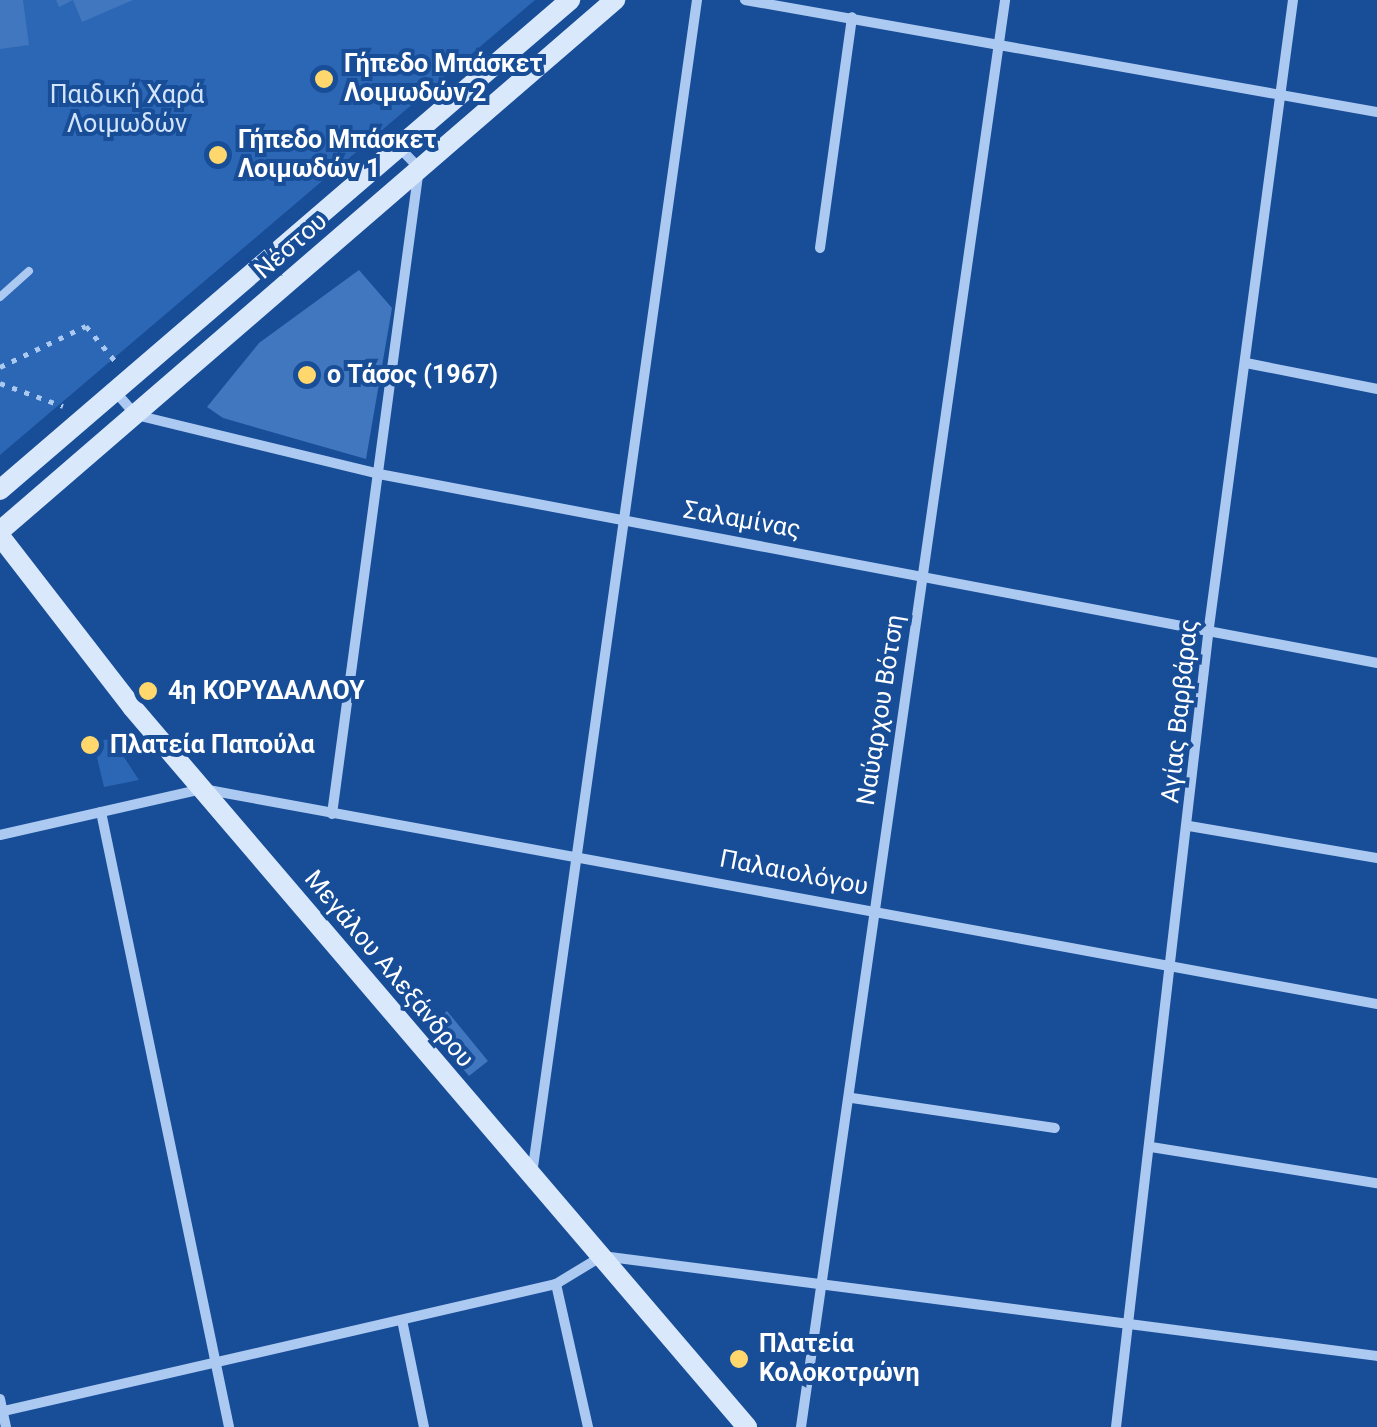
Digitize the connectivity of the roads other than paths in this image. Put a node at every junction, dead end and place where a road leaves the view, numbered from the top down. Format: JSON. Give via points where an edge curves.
{"nodes":[{"id":1,"x":570,"y":0,"type":"edge"},
{"id":2,"x":616,"y":0,"type":"edge"},
{"id":3,"x":697,"y":0,"type":"edge"},
{"id":4,"x":745,"y":0,"type":"edge"},
{"id":5,"x":1005,"y":0,"type":"edge"},
{"id":6,"x":1293,"y":0,"type":"edge"},
{"id":7,"x":852,"y":17,"type":"junction"},
{"id":8,"x":999,"y":46,"type":"junction"},
{"id":9,"x":1281,"y":94,"type":"junction"},
{"id":10,"x":1377,"y":112,"type":"edge"},
{"id":11,"x":399,"y":147,"type":"junction"},
{"id":12,"x":418,"y":168,"type":"junction"},
{"id":13,"x":820,"y":248,"type":"dead end"},
{"id":14,"x":29,"y":271,"type":"dead end"},
{"id":15,"x":0,"y":297,"type":"edge"},
{"id":16,"x":1246,"y":363,"type":"junction"},
{"id":17,"x":121,"y":383,"type":"junction"},
{"id":18,"x":1377,"y":389,"type":"edge"},
{"id":19,"x":136,"y":415,"type":"junction"},
{"id":20,"x":380,"y":474,"type":"junction"},
{"id":21,"x":0,"y":490,"type":"edge"},
{"id":22,"x":627,"y":519,"type":"junction"},
{"id":23,"x":0,"y":534,"type":"edge"},
{"id":24,"x":923,"y":574,"type":"junction"},
{"id":25,"x":1208,"y":627,"type":"junction"},
{"id":26,"x":1377,"y":663,"type":"edge"},
{"id":27,"x":203,"y":789,"type":"junction"},
{"id":28,"x":101,"y":812,"type":"junction"},
{"id":29,"x":332,"y":814,"type":"junction"},
{"id":30,"x":1189,"y":826,"type":"junction"},
{"id":31,"x":0,"y":835,"type":"edge"},
{"id":32,"x":574,"y":853,"type":"junction"},
{"id":33,"x":1377,"y":858,"type":"edge"},
{"id":34,"x":870,"y":908,"type":"junction"},
{"id":35,"x":1172,"y":966,"type":"junction"},
{"id":36,"x":1377,"y":1004,"type":"edge"},
{"id":37,"x":852,"y":1098,"type":"junction"},
{"id":38,"x":1055,"y":1128,"type":"dead end"},
{"id":39,"x":1151,"y":1147,"type":"junction"},
{"id":40,"x":532,"y":1175,"type":"junction"},
{"id":41,"x":1377,"y":1184,"type":"edge"},
{"id":42,"x":602,"y":1256,"type":"junction"},
{"id":43,"x":825,"y":1283,"type":"junction"},
{"id":44,"x":556,"y":1284,"type":"junction"},
{"id":45,"x":402,"y":1320,"type":"junction"},
{"id":46,"x":1129,"y":1323,"type":"junction"},
{"id":47,"x":1377,"y":1356,"type":"edge"},
{"id":48,"x":217,"y":1364,"type":"junction"},
{"id":49,"x":0,"y":1399,"type":"edge"},
{"id":50,"x":1,"y":1412,"type":"edge"},
{"id":51,"x":6,"y":1427,"type":"edge"},
{"id":52,"x":229,"y":1427,"type":"edge"},
{"id":53,"x":424,"y":1427,"type":"edge"},
{"id":54,"x":588,"y":1427,"type":"edge"},
{"id":55,"x":747,"y":1427,"type":"edge"},
{"id":56,"x":802,"y":1427,"type":"edge"},
{"id":57,"x":1116,"y":1427,"type":"edge"}],
"edges":[{"from":1,"to":11,"type":"street","name":"Νέστου"},
{"from":2,"to":12,"type":"street","name":"Νέστου"},
{"from":3,"to":22,"type":"street"},
{"from":4,"to":7,"type":"street"},
{"from":5,"to":8,"type":"street","name":"Ναύαρχου Βότση"},
{"from":6,"to":9,"type":"street","name":"Αγίας Βαρβάρας"},
{"from":7,"to":8,"type":"street"},
{"from":7,"to":13,"type":"street"},
{"from":8,"to":9,"type":"street"},
{"from":8,"to":24,"type":"street","name":"Ναύαρχου Βότση"},
{"from":9,"to":10,"type":"street"},
{"from":9,"to":16,"type":"street","name":"Αγίας Βαρβάρας"},
{"from":11,"to":12,"type":"street"},
{"from":11,"to":17,"type":"street","name":"Νέστου"},
{"from":12,"to":19,"type":"street","name":"Νέστου"},
{"from":12,"to":20,"type":"street"},
{"from":14,"to":15,"type":"lane"},
{"from":16,"to":18,"type":"street"},
{"from":16,"to":25,"type":"street","name":"Αγίας Βαρβάρας"},
{"from":17,"to":19,"type":"street"},
{"from":17,"to":21,"type":"street","name":"Νέστου"},
{"from":19,"to":20,"type":"street","name":"Σαλαμίνας"},
{"from":19,"to":23,"type":"street","name":"Νέστου"},
{"from":20,"to":22,"type":"street","name":"Σαλαμίνας"},
{"from":20,"to":29,"type":"street"},
{"from":22,"to":24,"type":"street","name":"Σαλαμίνας"},
{"from":22,"to":32,"type":"street"},
{"from":23,"to":27,"type":"street","name":"Μεγάλου Αλεξάνδρου"},
{"from":24,"to":25,"type":"street","name":"Σαλαμίνας"},
{"from":24,"to":34,"type":"street","name":"Ναύαρχου Βότση"},
{"from":25,"to":26,"type":"street","name":"Σαλαμίνας"},
{"from":25,"to":30,"type":"street","name":"Αγίας Βαρβάρας"},
{"from":27,"to":28,"type":"street"},
{"from":27,"to":29,"type":"street","name":"Παλαιολόγου"},
{"from":27,"to":40,"type":"street","name":"Μεγάλου Αλεξάνδρου"},
{"from":28,"to":31,"type":"street"},
{"from":28,"to":48,"type":"street"},
{"from":29,"to":32,"type":"street","name":"Παλαιολόγου"},
{"from":30,"to":33,"type":"street"},
{"from":30,"to":35,"type":"street","name":"Αγίας Βαρβάρας"},
{"from":32,"to":34,"type":"street","name":"Παλαιολόγου"},
{"from":32,"to":40,"type":"street"},
{"from":34,"to":35,"type":"street","name":"Παλαιολόγου"},
{"from":34,"to":37,"type":"street","name":"Ναύαρχου Βότση"},
{"from":35,"to":36,"type":"street","name":"Παλαιολόγου"},
{"from":35,"to":39,"type":"street","name":"Αγίας Βαρβάρας"},
{"from":37,"to":38,"type":"street"},
{"from":37,"to":43,"type":"street","name":"Ναύαρχου Βότση"},
{"from":39,"to":41,"type":"street"},
{"from":39,"to":46,"type":"street","name":"Αγίας Βαρβάρας"},
{"from":40,"to":42,"type":"street","name":"Μεγάλου Αλεξάνδρου"},
{"from":42,"to":43,"type":"street"},
{"from":42,"to":44,"type":"street"},
{"from":42,"to":55,"type":"street","name":"Μεγάλου Αλεξάνδρου"},
{"from":43,"to":46,"type":"street"},
{"from":43,"to":56,"type":"street","name":"Ναύαρχου Βότση"},
{"from":44,"to":45,"type":"street"},
{"from":44,"to":54,"type":"street"},
{"from":45,"to":48,"type":"street"},
{"from":45,"to":53,"type":"street"},
{"from":46,"to":47,"type":"street"},
{"from":46,"to":57,"type":"street","name":"Αγίας Βαρβάρας"},
{"from":48,"to":50,"type":"street"},
{"from":48,"to":52,"type":"street"},
{"from":49,"to":50,"type":"street"},
{"from":50,"to":51,"type":"street"}]}
